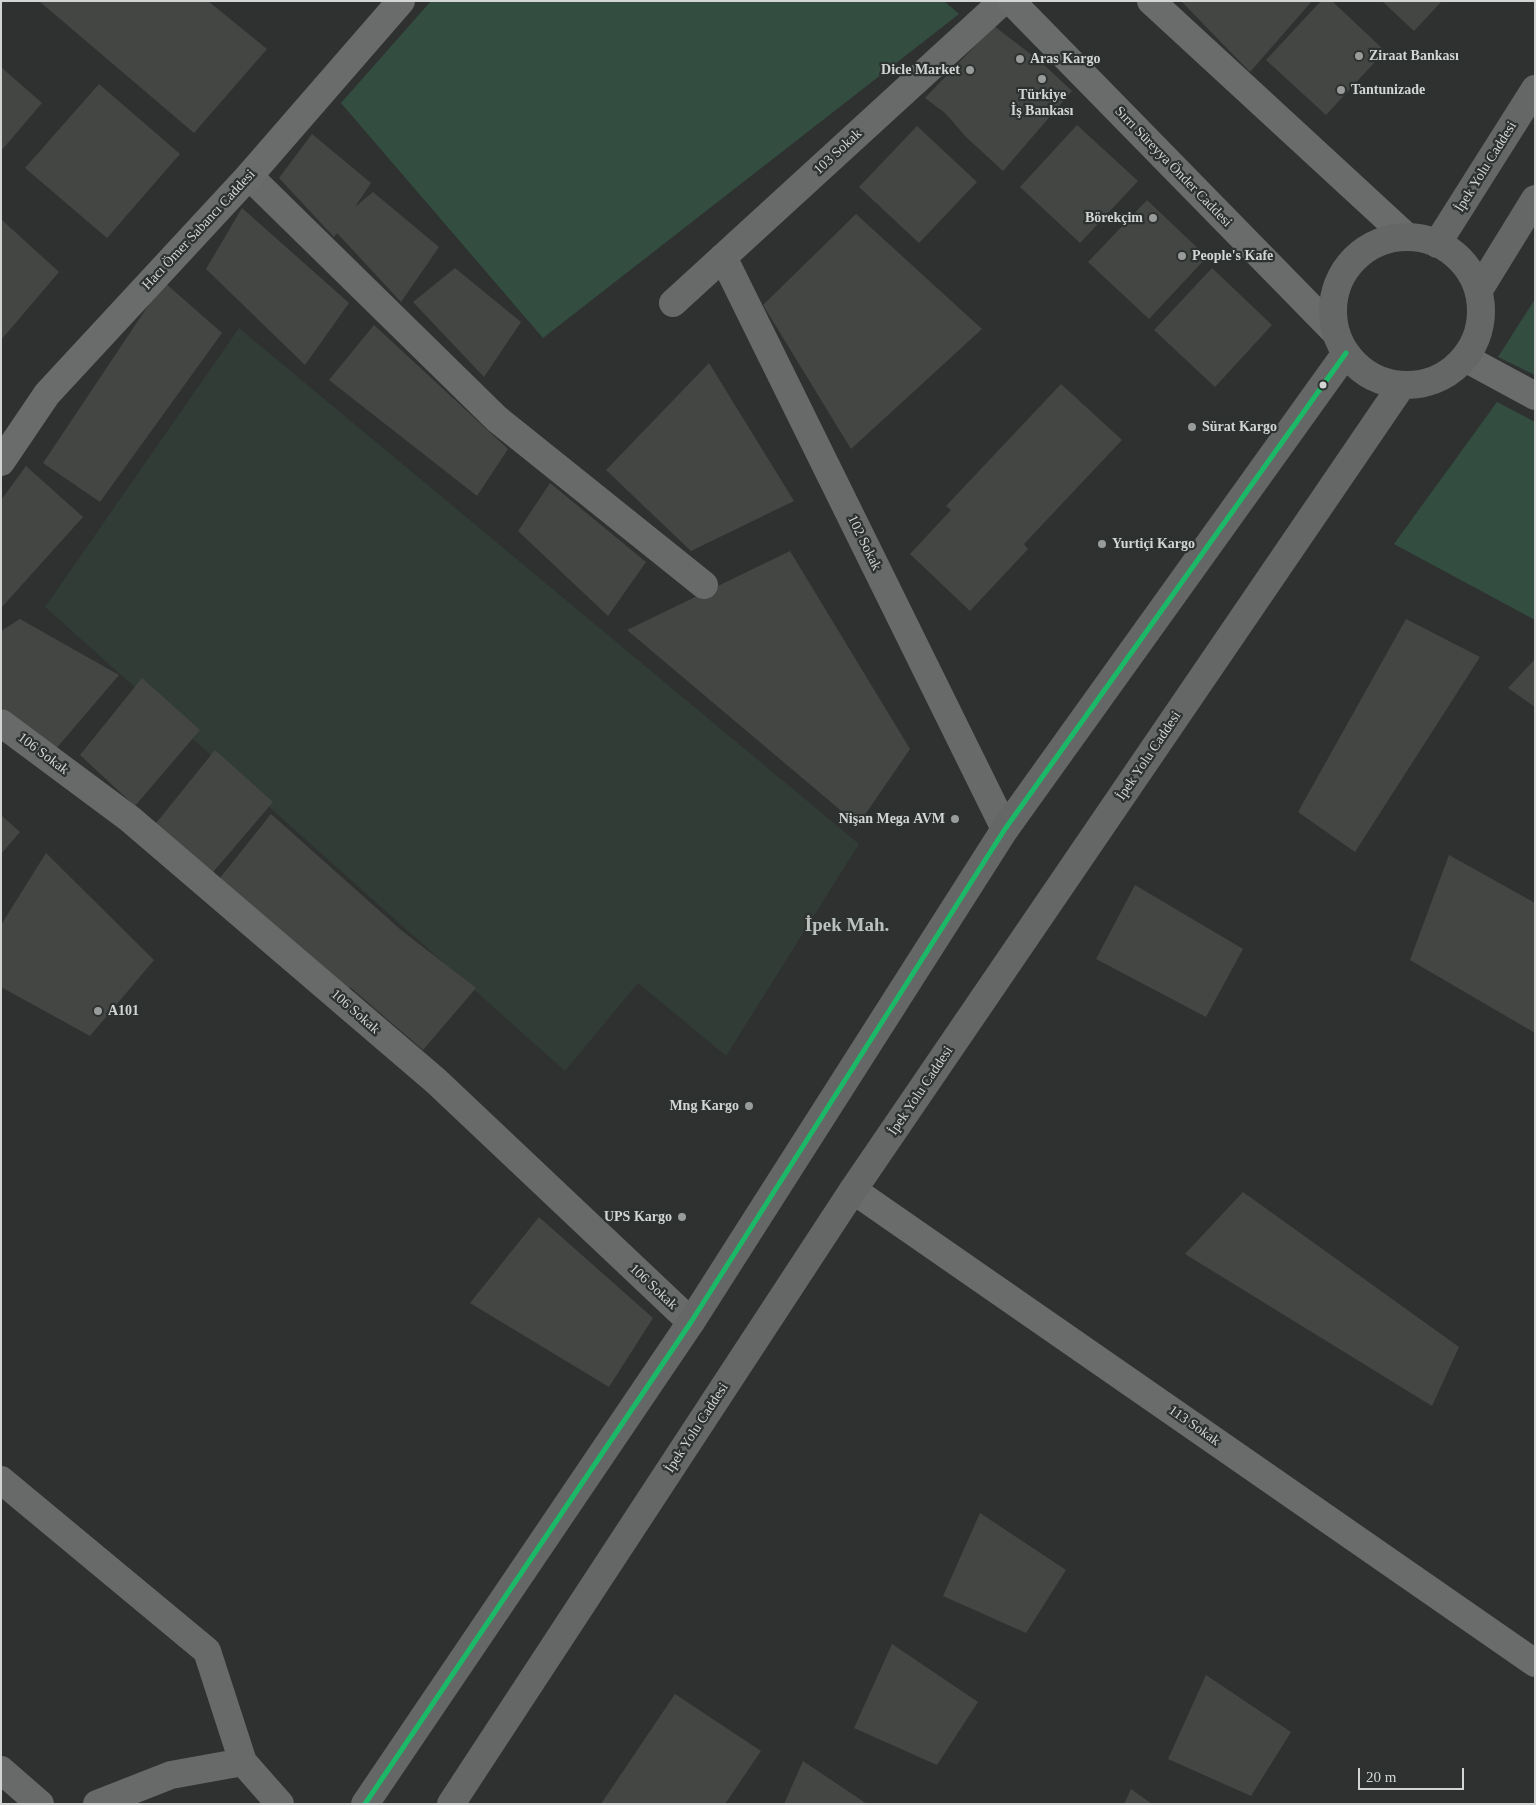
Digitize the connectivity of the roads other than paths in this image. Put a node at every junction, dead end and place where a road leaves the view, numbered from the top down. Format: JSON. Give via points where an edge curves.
{"nodes":[{"id":1,"x":402,"y":1,"type":"edge"},
{"id":2,"x":1003,"y":1,"type":"edge"},
{"id":3,"x":1010,"y":1,"type":"edge"},
{"id":4,"x":1151,"y":1,"type":"edge"},
{"id":5,"x":1535,"y":89,"type":"edge"},
{"id":6,"x":249,"y":176,"type":"junction"},
{"id":7,"x":1535,"y":199,"type":"edge"},
{"id":8,"x":1407,"y":237,"type":"junction"},
{"id":9,"x":1437,"y":244,"type":"junction"},
{"id":10,"x":723,"y":257,"type":"junction"},
{"id":11,"x":1479,"y":290,"type":"junction"},
{"id":12,"x":674,"y":303,"type":"dead end"},
{"id":13,"x":1341,"y":343,"type":"junction"},
{"id":14,"x":1465,"y":358,"type":"junction"},
{"id":15,"x":1402,"y":385,"type":"junction"},
{"id":16,"x":1535,"y":396,"type":"edge"},
{"id":17,"x":1,"y":462,"type":"edge"},
{"id":18,"x":704,"y":585,"type":"dead end"},
{"id":19,"x":1,"y":723,"type":"edge"},
{"id":20,"x":1005,"y":829,"type":"junction"},
{"id":21,"x":853,"y":1190,"type":"junction"},
{"id":22,"x":691,"y":1322,"type":"junction"},
{"id":23,"x":1,"y":1480,"type":"edge"},
{"id":24,"x":1535,"y":1663,"type":"edge"},
{"id":25,"x":243,"y":1762,"type":"junction"},
{"id":26,"x":1,"y":1770,"type":"edge"},
{"id":27,"x":40,"y":1804,"type":"edge"},
{"id":28,"x":97,"y":1804,"type":"edge"},
{"id":29,"x":280,"y":1804,"type":"edge"},
{"id":30,"x":366,"y":1804,"type":"edge"},
{"id":31,"x":451,"y":1804,"type":"edge"}],
"edges":[{"from":1,"to":6,"type":"street","name":"Hacı Ömer Sabancı Caddesi"},
{"from":2,"to":10,"type":"street","name":"103 Sokak"},
{"from":3,"to":13,"type":"street","name":"Sırrı Süreyya Önder Caddesi"},
{"from":4,"to":8,"type":"street"},
{"from":5,"to":9,"type":"highway","name":"İpek Yolu Caddesi"},
{"from":6,"to":17,"type":"street","name":"Hacı Ömer Sabancı Caddesi","via":[[47,394]]},
{"from":6,"to":18,"type":"street","via":[[497,419]]},
{"from":7,"to":11,"type":"highway"},
{"from":8,"to":9,"type":"highway"},
{"from":8,"to":13,"type":"highway","via":[[1385,241],[1364,251],[1347,267],[1336,288],[1333,310]]},
{"from":9,"to":11,"type":"highway","via":[[1452,252],[1468,269]]},
{"from":10,"to":12,"type":"street","name":"103 Sokak"},
{"from":10,"to":20,"type":"street","name":"102 Sokak"},
{"from":11,"to":14,"type":"highway","via":[[1482,314],[1477,336]]},
{"from":13,"to":15,"type":"highway","via":[[1361,369],[1381,380]]},
{"from":13,"to":20,"type":"highway"},
{"from":14,"to":15,"type":"highway","via":[[1448,373],[1426,383]]},
{"from":14,"to":16,"type":"street"},
{"from":15,"to":21,"type":"highway","name":"İpek Yolu Caddesi"},
{"from":19,"to":22,"type":"street","name":"106 Sokak","via":[[130,819],[436,1082]]},
{"from":20,"to":22,"type":"highway"},
{"from":21,"to":24,"type":"street","name":"113 Sokak"},
{"from":21,"to":31,"type":"highway","name":"İpek Yolu Caddesi"},
{"from":22,"to":30,"type":"highway"},
{"from":23,"to":25,"type":"street","via":[[207,1651]]},
{"from":25,"to":28,"type":"street","via":[[171,1775]]},
{"from":25,"to":29,"type":"street"},
{"from":26,"to":27,"type":"street"}]}
